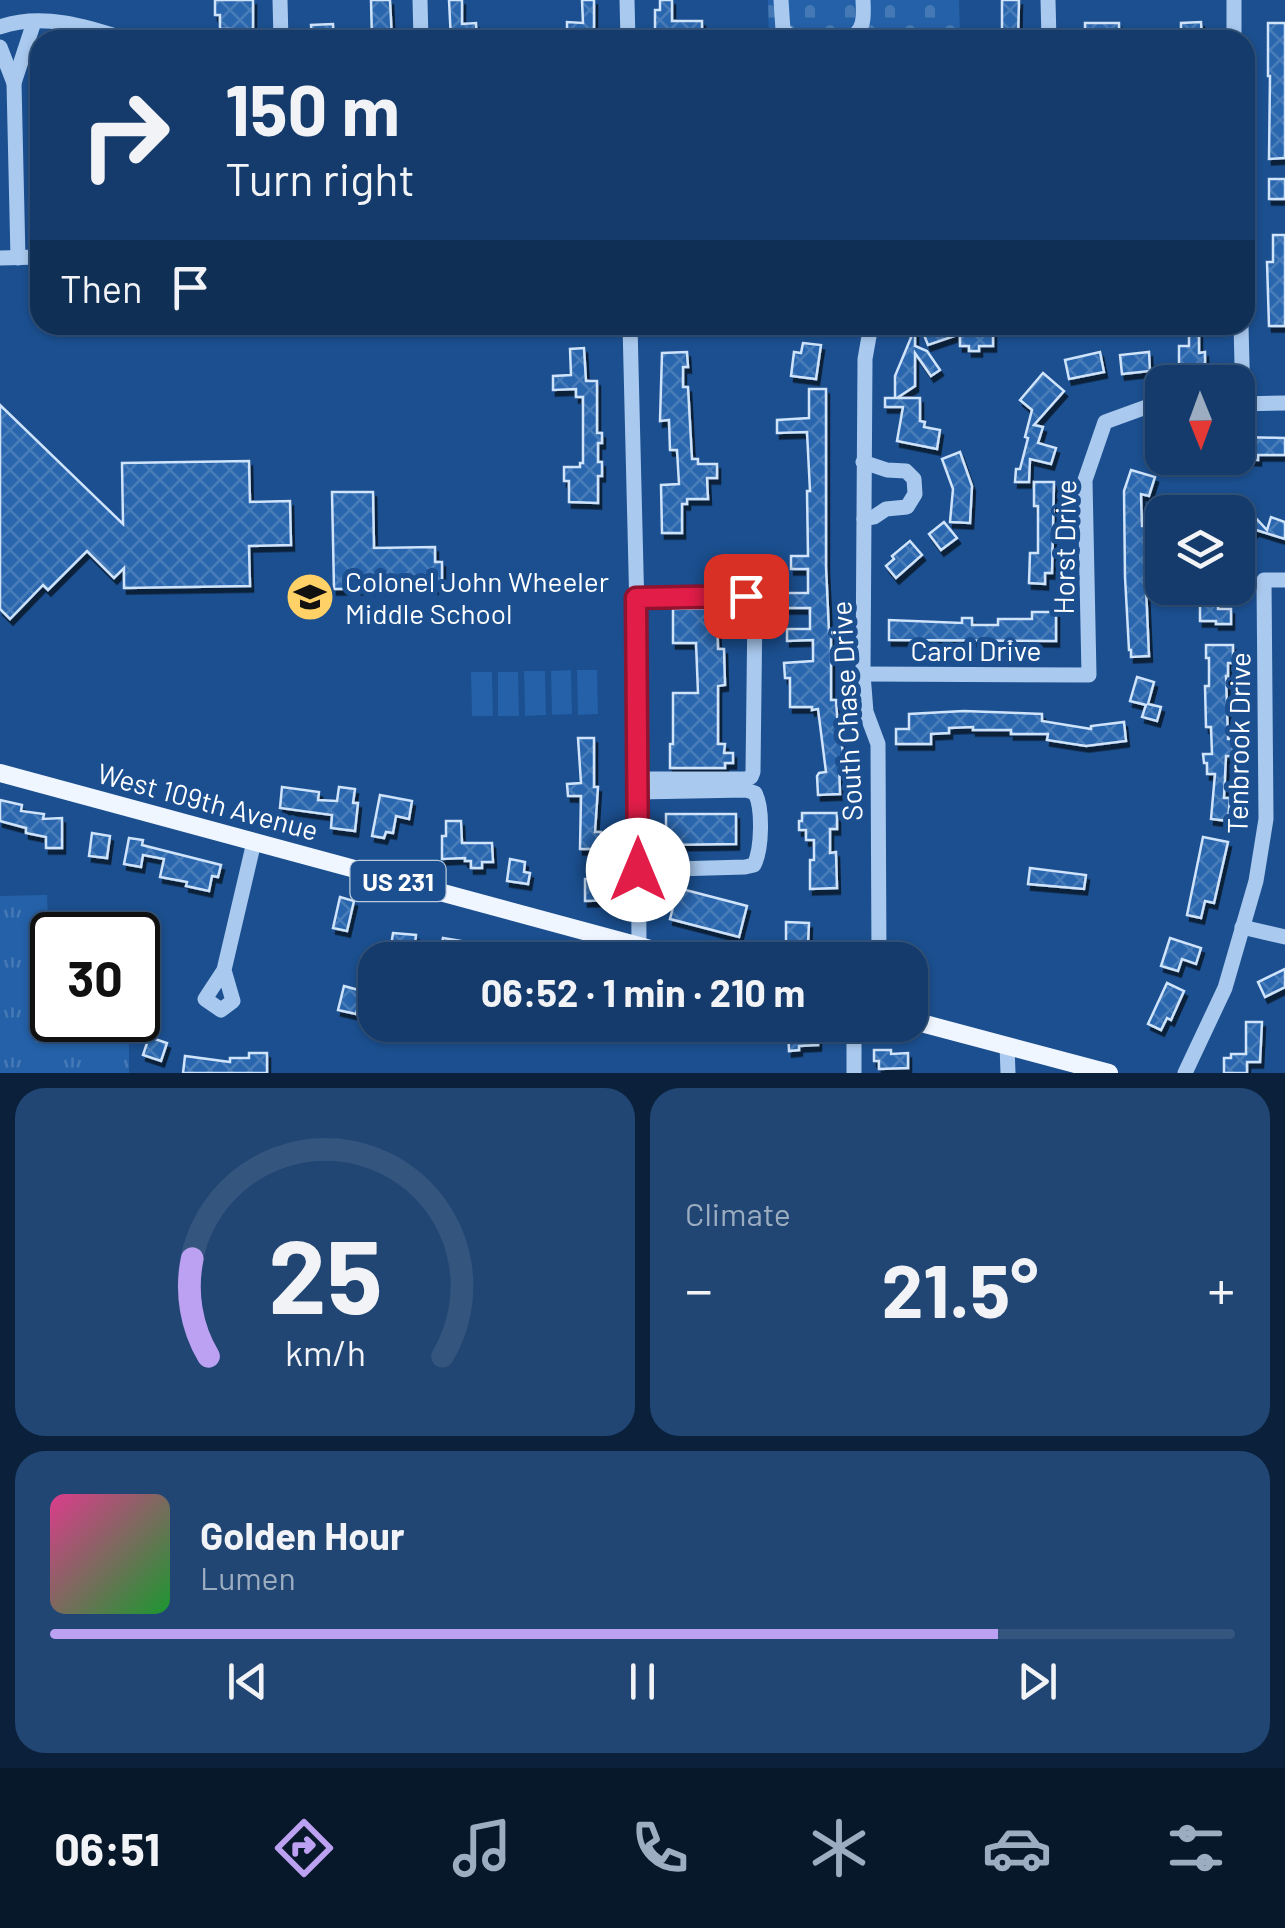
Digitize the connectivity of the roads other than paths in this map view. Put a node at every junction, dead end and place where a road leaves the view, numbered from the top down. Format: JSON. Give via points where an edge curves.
{"nodes":[{"id":1,"x":280,"y":0,"type":"edge"},
{"id":2,"x":420,"y":0,"type":"edge"},
{"id":3,"x":627,"y":0,"type":"edge"},
{"id":4,"x":781,"y":0,"type":"edge"},
{"id":5,"x":864,"y":0,"type":"edge"},
{"id":6,"x":1048,"y":0,"type":"edge"},
{"id":7,"x":1234,"y":0,"type":"edge"},
{"id":8,"x":34,"y":22,"type":"junction"},
{"id":9,"x":0,"y":27,"type":"edge"},
{"id":10,"x":31,"y":30,"type":"edge"},
{"id":11,"x":97,"y":30,"type":"edge"},
{"id":12,"x":281,"y":30,"type":"edge"},
{"id":13,"x":421,"y":30,"type":"edge"},
{"id":14,"x":628,"y":30,"type":"edge"},
{"id":15,"x":782,"y":30,"type":"edge"},
{"id":16,"x":859,"y":30,"type":"edge"},
{"id":17,"x":1048,"y":30,"type":"edge"},
{"id":18,"x":1234,"y":30,"type":"edge"},
{"id":19,"x":30,"y":34,"type":"edge"},
{"id":20,"x":0,"y":47,"type":"edge"},
{"id":21,"x":14,"y":83,"type":"junction"},
{"id":22,"x":30,"y":257,"type":"edge"},
{"id":23,"x":0,"y":258,"type":"edge"},
{"id":24,"x":18,"y":258,"type":"junction"},
{"id":25,"x":630,"y":335,"type":"edge"},
{"id":26,"x":869,"y":335,"type":"edge"},
{"id":27,"x":1241,"y":335,"type":"edge"},
{"id":28,"x":1240,"y":365,"type":"edge"},
{"id":29,"x":1285,"y":403,"type":"edge"},
{"id":30,"x":1255,"y":404,"type":"edge"},
{"id":31,"x":1145,"y":407,"type":"edge"},
{"id":32,"x":863,"y":462,"type":"junction"},
{"id":33,"x":864,"y":519,"type":"junction"},
{"id":34,"x":1285,"y":580,"type":"edge"},
{"id":35,"x":636,"y":598,"type":"junction"},
{"id":36,"x":863,"y":674,"type":"junction"},
{"id":37,"x":1088,"y":675,"type":"joint"},
{"id":38,"x":0,"y":773,"type":"edge"},
{"id":39,"x":638,"y":786,"type":"junction"},
{"id":40,"x":254,"y":842,"type":"junction"},
{"id":41,"x":638,"y":870,"type":"junction"},
{"id":42,"x":1242,"y":927,"type":"junction"},
{"id":43,"x":1285,"y":937,"type":"edge"},
{"id":44,"x":624,"y":942,"type":"edge"},
{"id":45,"x":639,"y":942,"type":"edge"},
{"id":46,"x":878,"y":942,"type":"edge"},
{"id":47,"x":224,"y":970,"type":"dead end"},
{"id":48,"x":928,"y":1025,"type":"edge"},
{"id":49,"x":854,"y":1042,"type":"edge"},
{"id":50,"x":1008,"y":1045,"type":"junction"},
{"id":51,"x":854,"y":1073,"type":"edge"},
{"id":52,"x":1008,"y":1073,"type":"edge"},
{"id":53,"x":1109,"y":1073,"type":"edge"},
{"id":54,"x":1185,"y":1073,"type":"edge"}],
"edges":[{"from":1,"to":12,"type":"street"},
{"from":2,"to":13,"type":"street"},
{"from":3,"to":14,"type":"street"},
{"from":4,"to":15,"type":"street"},
{"from":5,"to":16,"type":"street"},
{"from":6,"to":17,"type":"street"},
{"from":7,"to":18,"type":"street"},
{"from":8,"to":9,"type":"street"},
{"from":8,"to":10,"type":"street"},
{"from":8,"to":11,"type":"street"},
{"from":19,"to":21,"type":"street"},
{"from":20,"to":21,"type":"street"},
{"from":21,"to":24,"type":"street"},
{"from":22,"to":24,"type":"street"},
{"from":23,"to":24,"type":"street"},
{"from":25,"to":35,"type":"street"},
{"from":26,"to":32,"type":"street","name":"South Chase Drive"},
{"from":27,"to":28,"type":"street"},
{"from":29,"to":30,"type":"street"},
{"from":31,"to":37,"type":"street","name":"Horst Drive","via":[[1105,422],[1085,480]]},
{"from":32,"to":33,"type":"street","name":"South Chase Drive"},
{"from":32,"to":33,"type":"street","via":[[906,471],[915,494],[907,508]]},
{"from":33,"to":36,"type":"street","name":"South Chase Drive"},
{"from":34,"to":42,"type":"street","name":"Tenbrook Drive","via":[[1264,580],[1266,819]]},
{"from":35,"to":39,"type":"street"},
{"from":35,"to":39,"type":"street","via":[[746,596],[755,604],[751,777]]},
{"from":36,"to":37,"type":"street","name":"Carol Drive"},
{"from":36,"to":46,"type":"street","name":"South Chase Drive","via":[[866,712],[878,744]]},
{"from":38,"to":40,"type":"main road","name":"West 109th Avenue","number":"US 231"},
{"from":39,"to":41,"type":"street"},
{"from":39,"to":41,"type":"street","via":[[746,790],[760,802],[754,864]]},
{"from":40,"to":44,"type":"main road","name":"West 109th Avenue","number":"US 231"},
{"from":40,"to":47,"type":"street"},
{"from":41,"to":45,"type":"street"},
{"from":42,"to":43,"type":"street"},
{"from":42,"to":54,"type":"street","name":"Tenbrook Drive","via":[[1225,988]]},
{"from":48,"to":50,"type":"main road"},
{"from":49,"to":51,"type":"street"},
{"from":50,"to":52,"type":"street"},
{"from":50,"to":53,"type":"main road"}]}
